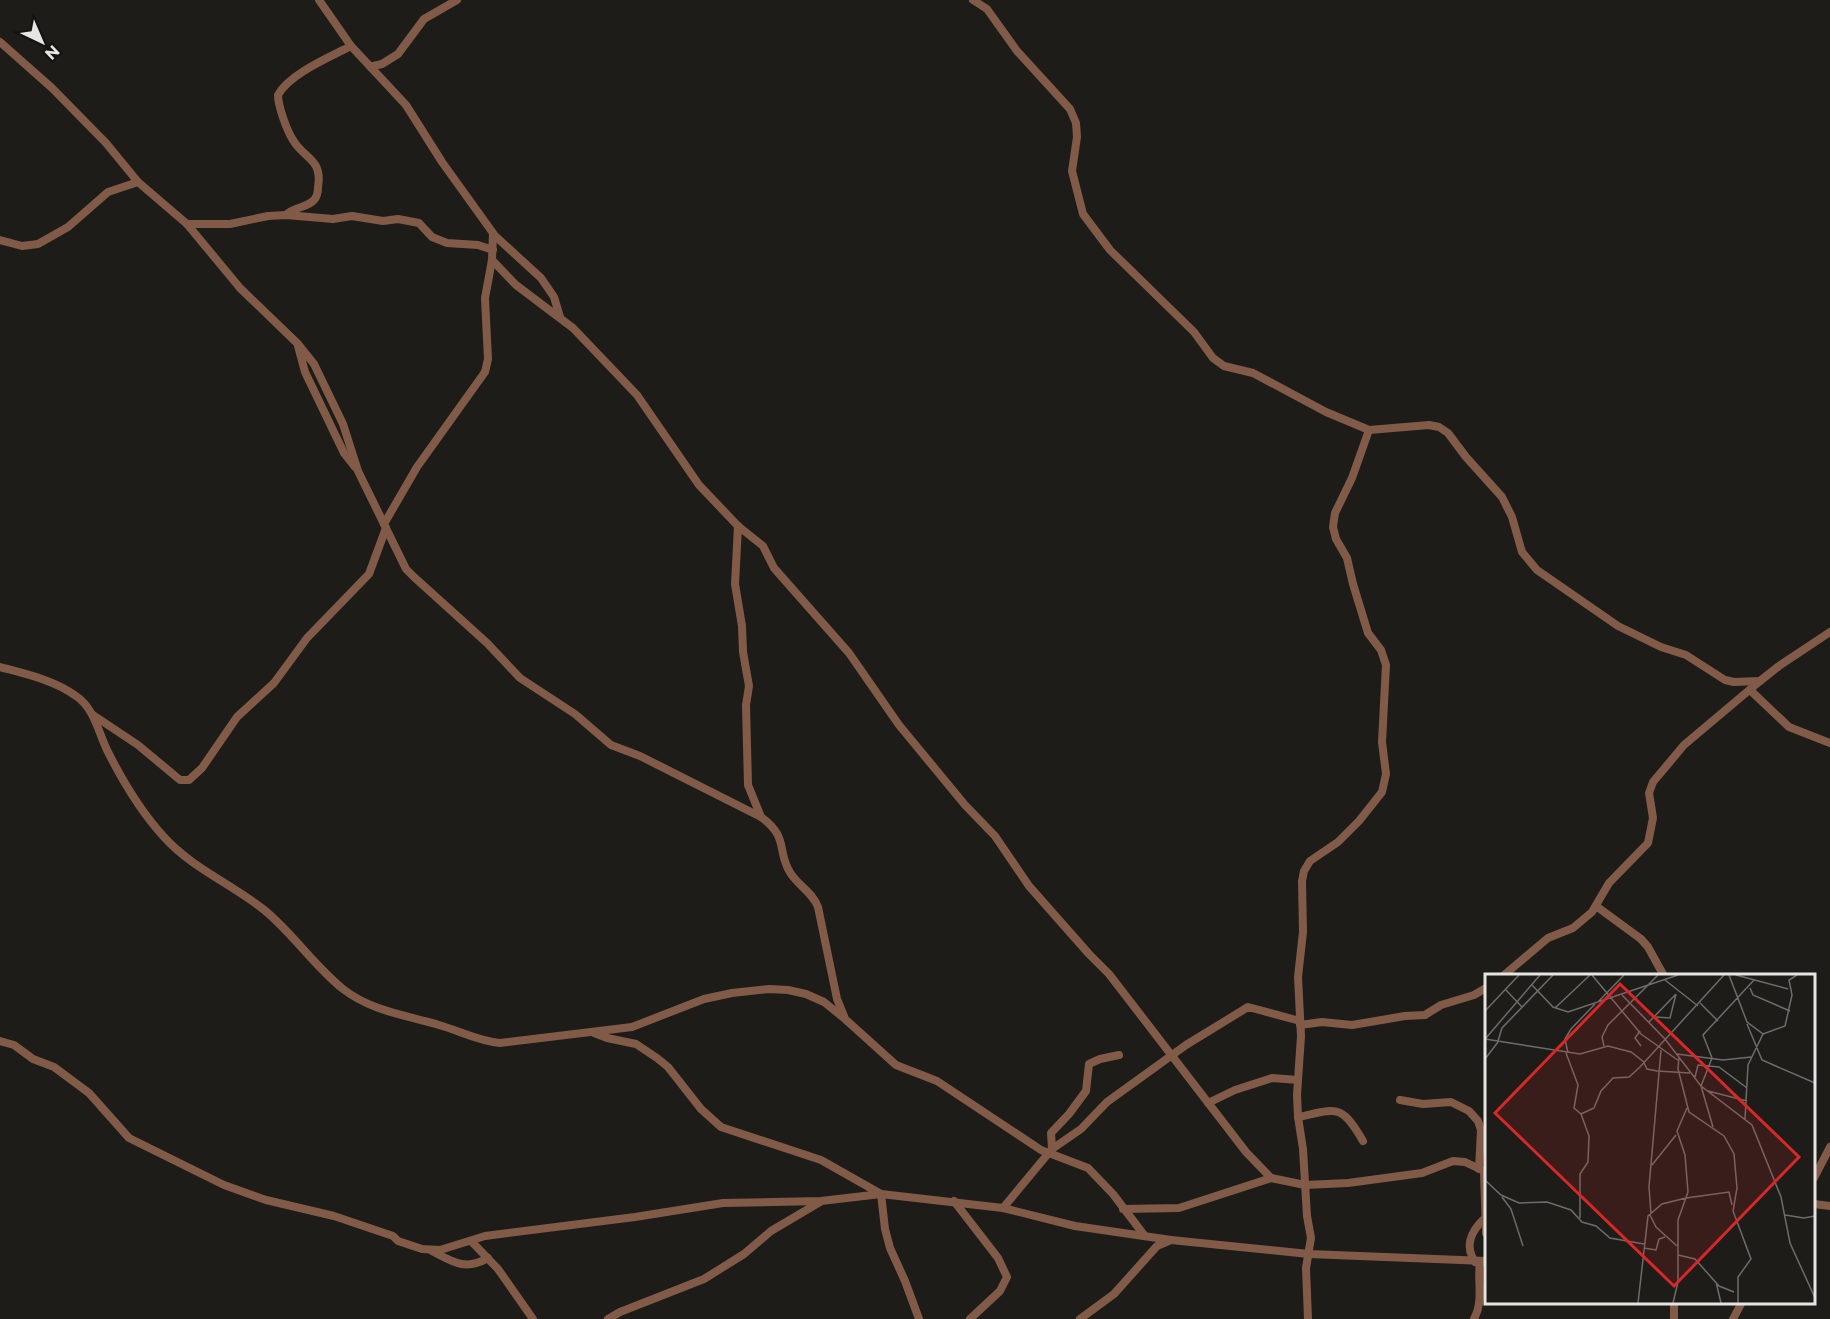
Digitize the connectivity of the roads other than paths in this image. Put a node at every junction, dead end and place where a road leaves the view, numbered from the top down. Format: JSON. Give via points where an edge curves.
{"nodes":[{"id":1,"x":319,"y":0,"type":"edge"},
{"id":2,"x":458,"y":0,"type":"edge"},
{"id":3,"x":973,"y":0,"type":"edge"},
{"id":4,"x":0,"y":42,"type":"edge"},
{"id":5,"x":351,"y":45,"type":"junction"},
{"id":6,"x":372,"y":66,"type":"junction"},
{"id":7,"x":138,"y":182,"type":"junction"},
{"id":8,"x":286,"y":215,"type":"junction"},
{"id":9,"x":187,"y":224,"type":"junction"},
{"id":10,"x":493,"y":234,"type":"junction"},
{"id":11,"x":0,"y":240,"type":"edge"},
{"id":12,"x":493,"y":250,"type":"junction"},
{"id":13,"x":492,"y":260,"type":"junction"},
{"id":14,"x":560,"y":317,"type":"junction"},
{"id":15,"x":298,"y":344,"type":"junction"},
{"id":16,"x":1369,"y":430,"type":"junction"},
{"id":17,"x":358,"y":471,"type":"junction"},
{"id":18,"x":385,"y":526,"type":"junction"},
{"id":19,"x":738,"y":526,"type":"junction"},
{"id":20,"x":1830,"y":632,"type":"edge"},
{"id":21,"x":0,"y":667,"type":"edge"},
{"id":22,"x":1760,"y":681,"type":"junction"},
{"id":23,"x":1750,"y":690,"type":"junction"},
{"id":24,"x":92,"y":714,"type":"junction"},
{"id":25,"x":1830,"y":743,"type":"edge"},
{"id":26,"x":761,"y":817,"type":"junction"},
{"id":27,"x":1596,"y":906,"type":"junction"},
{"id":28,"x":1504,"y":974,"type":"edge"},
{"id":29,"x":1663,"y":974,"type":"edge"},
{"id":30,"x":1485,"y":989,"type":"edge"},
{"id":31,"x":845,"y":1019,"type":"junction"},
{"id":32,"x":1300,"y":1023,"type":"junction"},
{"id":33,"x":593,"y":1033,"type":"junction"},
{"id":34,"x":0,"y":1041,"type":"edge"},
{"id":35,"x":1119,"y":1055,"type":"dead end"},
{"id":36,"x":1172,"y":1055,"type":"junction"},
{"id":37,"x":1299,"y":1080,"type":"junction"},
{"id":38,"x":1400,"y":1100,"type":"dead end"},
{"id":39,"x":1208,"y":1103,"type":"junction"},
{"id":40,"x":1298,"y":1117,"type":"junction"},
{"id":41,"x":1362,"y":1141,"type":"dead end"},
{"id":42,"x":1830,"y":1147,"type":"edge"},
{"id":43,"x":1050,"y":1151,"type":"junction"},
{"id":44,"x":1483,"y":1171,"type":"edge"},
{"id":45,"x":1815,"y":1176,"type":"edge"},
{"id":46,"x":1271,"y":1178,"type":"junction"},
{"id":47,"x":1305,"y":1185,"type":"junction"},
{"id":48,"x":881,"y":1194,"type":"junction"},
{"id":49,"x":821,"y":1201,"type":"junction"},
{"id":50,"x":954,"y":1201,"type":"junction"},
{"id":51,"x":1485,"y":1204,"type":"edge"},
{"id":52,"x":1815,"y":1204,"type":"edge"},
{"id":53,"x":1830,"y":1206,"type":"edge"},
{"id":54,"x":1003,"y":1208,"type":"junction"},
{"id":55,"x":1124,"y":1209,"type":"junction"},
{"id":56,"x":1485,"y":1221,"type":"edge"},
{"id":57,"x":1144,"y":1235,"type":"junction"},
{"id":58,"x":1171,"y":1240,"type":"junction"},
{"id":59,"x":472,"y":1242,"type":"junction"},
{"id":60,"x":432,"y":1251,"type":"junction"},
{"id":61,"x":1309,"y":1254,"type":"junction"},
{"id":62,"x":488,"y":1258,"type":"junction"},
{"id":63,"x":1481,"y":1262,"type":"edge"},
{"id":64,"x":1741,"y":1304,"type":"edge"},
{"id":65,"x":533,"y":1319,"type":"edge"},
{"id":66,"x":608,"y":1319,"type":"edge"},
{"id":67,"x":919,"y":1319,"type":"edge"},
{"id":68,"x":970,"y":1319,"type":"edge"},
{"id":69,"x":1080,"y":1319,"type":"edge"},
{"id":70,"x":1308,"y":1319,"type":"edge"},
{"id":71,"x":1474,"y":1319,"type":"edge"},
{"id":72,"x":1733,"y":1319,"type":"edge"}],
"edges":[{"from":1,"to":5,"type":"street"},
{"from":2,"to":6,"type":"street","via":[[424,19],[398,54]]},
{"from":3,"to":16,"type":"street","via":[[987,9],[1017,51],[1070,109],[1077,137],[1072,171],[1083,214],[1110,250],[1194,332],[1219,363],[1253,373]]},
{"from":4,"to":7,"type":"street","via":[[52,87]]},
{"from":5,"to":6,"type":"street"},
{"from":5,"to":8,"type":"street","via":[[312,66],[278,95],[292,139],[311,158],[320,177],[314,200]]},
{"from":6,"to":10,"type":"street","via":[[406,105]]},
{"from":7,"to":9,"type":"street"},
{"from":7,"to":11,"type":"street","via":[[108,192],[68,227],[38,244],[22,246]]},
{"from":8,"to":9,"type":"street","via":[[230,224]]},
{"from":8,"to":12,"type":"street","via":[[411,220],[432,237],[447,243]]},
{"from":9,"to":15,"type":"street","via":[[240,288]]},
{"from":10,"to":12,"type":"street"},
{"from":10,"to":14,"type":"street","via":[[541,278],[554,297]]},
{"from":12,"to":13,"type":"street"},
{"from":13,"to":14,"type":"street","via":[[516,285]]},
{"from":13,"to":18,"type":"street","via":[[485,298],[485,372],[417,467]]},
{"from":14,"to":19,"type":"street","via":[[637,395],[685,466]]},
{"from":15,"to":17,"type":"street","via":[[318,371],[343,424]]},
{"from":15,"to":17,"type":"street","via":[[310,382],[344,453]]},
{"from":16,"to":22,"type":"street","via":[[1439,427],[1499,492],[1512,517],[1522,552],[1544,575],[1618,626],[1686,655],[1725,680]]},
{"from":16,"to":32,"type":"street","via":[[1333,526],[1347,558],[1368,633],[1385,656],[1385,783],[1359,821],[1310,861],[1304,871],[1298,977]]},
{"from":17,"to":18,"type":"street"},
{"from":18,"to":24,"type":"street","via":[[369,574],[307,638],[274,683],[237,717],[202,768],[189,780],[180,780]]},
{"from":18,"to":26,"type":"street","via":[[406,568],[520,678],[575,714],[617,749],[640,756]]},
{"from":19,"to":26,"type":"street","via":[[735,584],[748,687],[748,785]]},
{"from":19,"to":36,"type":"street","via":[[762,546],[777,571],[849,653],[899,725],[995,836],[1029,886],[1109,974]]},
{"from":20,"to":22,"type":"street"},
{"from":21,"to":24,"type":"street","via":[[56,685],[76,696]]},
{"from":22,"to":23,"type":"street"},
{"from":23,"to":25,"type":"street","via":[[1789,727]]},
{"from":23,"to":27,"type":"street","via":[[1684,745],[1653,782],[1649,793],[1653,818],[1648,843],[1614,877]]},
{"from":24,"to":33,"type":"street","via":[[139,805],[163,836],[187,860],[264,910],[359,1000],[490,1042]]},
{"from":26,"to":31,"type":"street","via":[[776,830],[790,873],[817,903],[837,999]]},
{"from":27,"to":28,"type":"street","via":[[1573,928],[1552,936]]},
{"from":27,"to":29,"type":"street","via":[[1641,939]]},
{"from":30,"to":32,"type":"street","via":[[1425,1015],[1352,1025]]},
{"from":31,"to":33,"type":"street","via":[[806,994],[769,989],[704,999],[632,1027]]},
{"from":31,"to":43,"type":"street","via":[[896,1065],[937,1081],[1019,1137]]},
{"from":32,"to":36,"type":"street","via":[[1248,1007]]},
{"from":32,"to":37,"type":"street"},
{"from":33,"to":48,"type":"street","via":[[636,1044],[657,1058],[721,1127],[821,1160]]},
{"from":34,"to":60,"type":"street","via":[[54,1067],[89,1093],[129,1138],[224,1185],[266,1200],[334,1216]]},
{"from":35,"to":43,"type":"street","via":[[1089,1064],[1086,1091],[1051,1133]]},
{"from":36,"to":39,"type":"street"},
{"from":36,"to":43,"type":"street","via":[[1107,1102],[1081,1129]]},
{"from":37,"to":39,"type":"street","via":[[1272,1078]]},
{"from":37,"to":40,"type":"street"},
{"from":38,"to":44,"type":"street","via":[[1423,1104],[1451,1102],[1469,1111],[1480,1128]]},
{"from":39,"to":46,"type":"street"},
{"from":40,"to":41,"type":"street","via":[[1339,1111],[1352,1123]]},
{"from":40,"to":47,"type":"street"},
{"from":42,"to":45,"type":"street"},
{"from":43,"to":54,"type":"street"},
{"from":43,"to":55,"type":"street","via":[[1088,1168]]},
{"from":44,"to":47,"type":"street","via":[[1453,1161],[1422,1173],[1385,1179]]},
{"from":44,"to":51,"type":"street"},
{"from":46,"to":47,"type":"street"},
{"from":46,"to":55,"type":"street","via":[[1179,1208]]},
{"from":47,"to":61,"type":"street"},
{"from":48,"to":49,"type":"street"},
{"from":48,"to":50,"type":"street"},
{"from":48,"to":67,"type":"street","via":[[890,1248]]},
{"from":49,"to":59,"type":"street","via":[[723,1203],[485,1236]]},
{"from":49,"to":66,"type":"street","via":[[704,1279]]},
{"from":50,"to":54,"type":"street"},
{"from":50,"to":68,"type":"street","via":[[998,1258],[1007,1277],[1000,1291]]},
{"from":52,"to":53,"type":"street"},
{"from":54,"to":57,"type":"street","via":[[1106,1232]]},
{"from":55,"to":57,"type":"street"},
{"from":56,"to":63,"type":"street","via":[[1475,1230],[1469,1244],[1470,1255]]},
{"from":57,"to":58,"type":"street"},
{"from":58,"to":61,"type":"street"},
{"from":58,"to":69,"type":"street","via":[[1157,1246],[1114,1294]]},
{"from":59,"to":60,"type":"street"},
{"from":59,"to":62,"type":"street"},
{"from":60,"to":62,"type":"street","via":[[466,1265]]},
{"from":61,"to":63,"type":"street"},
{"from":61,"to":70,"type":"street","via":[[1305,1268]]},
{"from":62,"to":65,"type":"street"},
{"from":63,"to":71,"type":"street","via":[[1480,1297]]},
{"from":64,"to":72,"type":"street"}]}
